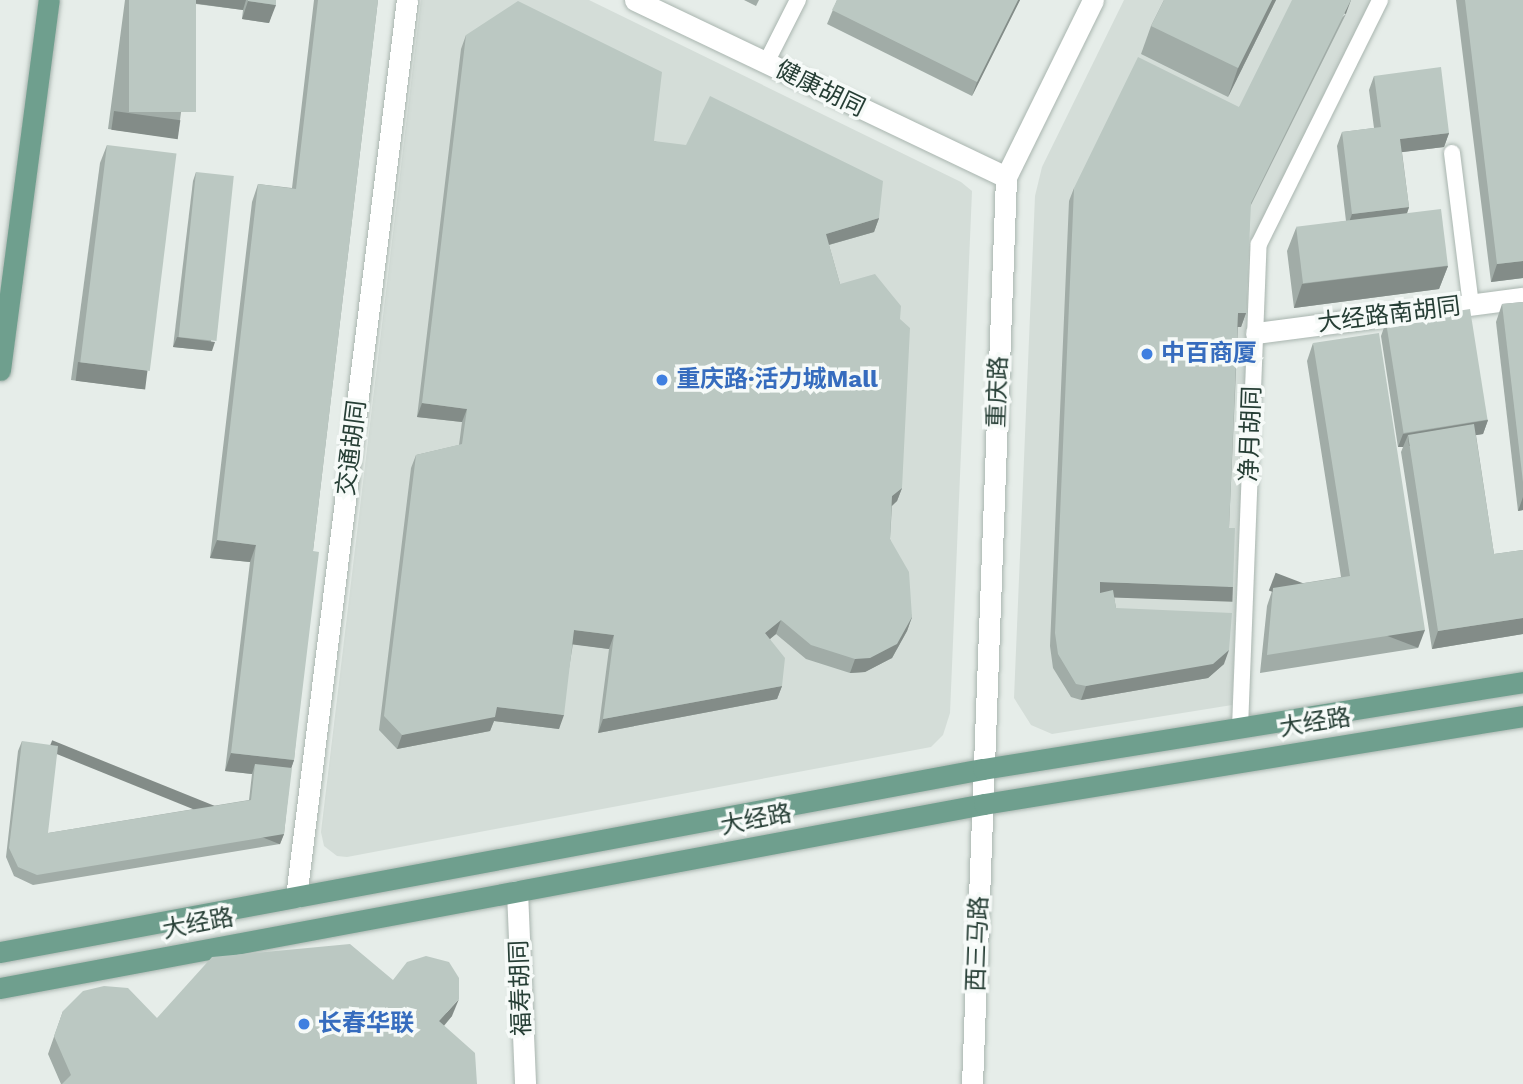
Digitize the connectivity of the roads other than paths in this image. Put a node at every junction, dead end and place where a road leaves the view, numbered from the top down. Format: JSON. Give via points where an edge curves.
{"nodes":[{"id":1,"x":49,"y":0,"type":"edge"},
{"id":2,"x":408,"y":0,"type":"edge"},
{"id":3,"x":635,"y":0,"type":"edge"},
{"id":4,"x":798,"y":0,"type":"edge"},
{"id":5,"x":1093,"y":0,"type":"edge"},
{"id":6,"x":1380,"y":0,"type":"edge"},
{"id":7,"x":766,"y":63,"type":"junction"},
{"id":8,"x":1451,"y":153,"type":"edge"},
{"id":9,"x":1006,"y":177,"type":"junction"},
{"id":10,"x":1523,"y":298,"type":"edge"},
{"id":11,"x":1471,"y":305,"type":"junction"},
{"id":12,"x":1255,"y":332,"type":"junction"},
{"id":13,"x":0,"y":370,"type":"edge"},
{"id":14,"x":1523,"y":682,"type":"edge"},
{"id":15,"x":1523,"y":716,"type":"edge"},
{"id":16,"x":1240,"y":728,"type":"junction"},
{"id":17,"x":984,"y":769,"type":"junction"},
{"id":18,"x":984,"y":804,"type":"junction"},
{"id":19,"x":517,"y":891,"type":"junction"},
{"id":20,"x":296,"y":897,"type":"junction"},
{"id":21,"x":0,"y":952,"type":"edge"},
{"id":22,"x":0,"y":988,"type":"edge"},
{"id":23,"x":525,"y":1084,"type":"edge"},
{"id":24,"x":972,"y":1084,"type":"edge"}],
"edges":[{"from":1,"to":13,"type":"main road"},
{"from":2,"to":20,"type":"street","name":"交通胡同"},
{"from":3,"to":7,"type":"street","name":"健康胡同"},
{"from":4,"to":7,"type":"lane"},
{"from":5,"to":9,"type":"street","name":"重庆路"},
{"from":6,"to":12,"type":"lane","name":"净月胡同","via":[[1259,244]]},
{"from":7,"to":9,"type":"street","name":"健康胡同"},
{"from":8,"to":11,"type":"lane"},
{"from":9,"to":17,"type":"street","name":"重庆路"},
{"from":10,"to":11,"type":"street","name":"大经路南胡同"},
{"from":11,"to":12,"type":"street","name":"大经路南胡同"},
{"from":12,"to":16,"type":"lane","name":"净月胡同"},
{"from":14,"to":16,"type":"main road","name":"大经路"},
{"from":15,"to":18,"type":"main road","name":"大经路"},
{"from":16,"to":17,"type":"main road","name":"大经路"},
{"from":17,"to":18,"type":"street","name":"重庆路"},
{"from":17,"to":20,"type":"main road","name":"大经路"},
{"from":18,"to":19,"type":"main road","name":"大经路"},
{"from":18,"to":24,"type":"street","name":"西三马路"},
{"from":19,"to":22,"type":"main road","name":"大经路"},
{"from":19,"to":23,"type":"street","name":"福寿胡同"},
{"from":20,"to":21,"type":"main road","name":"大经路"}]}
